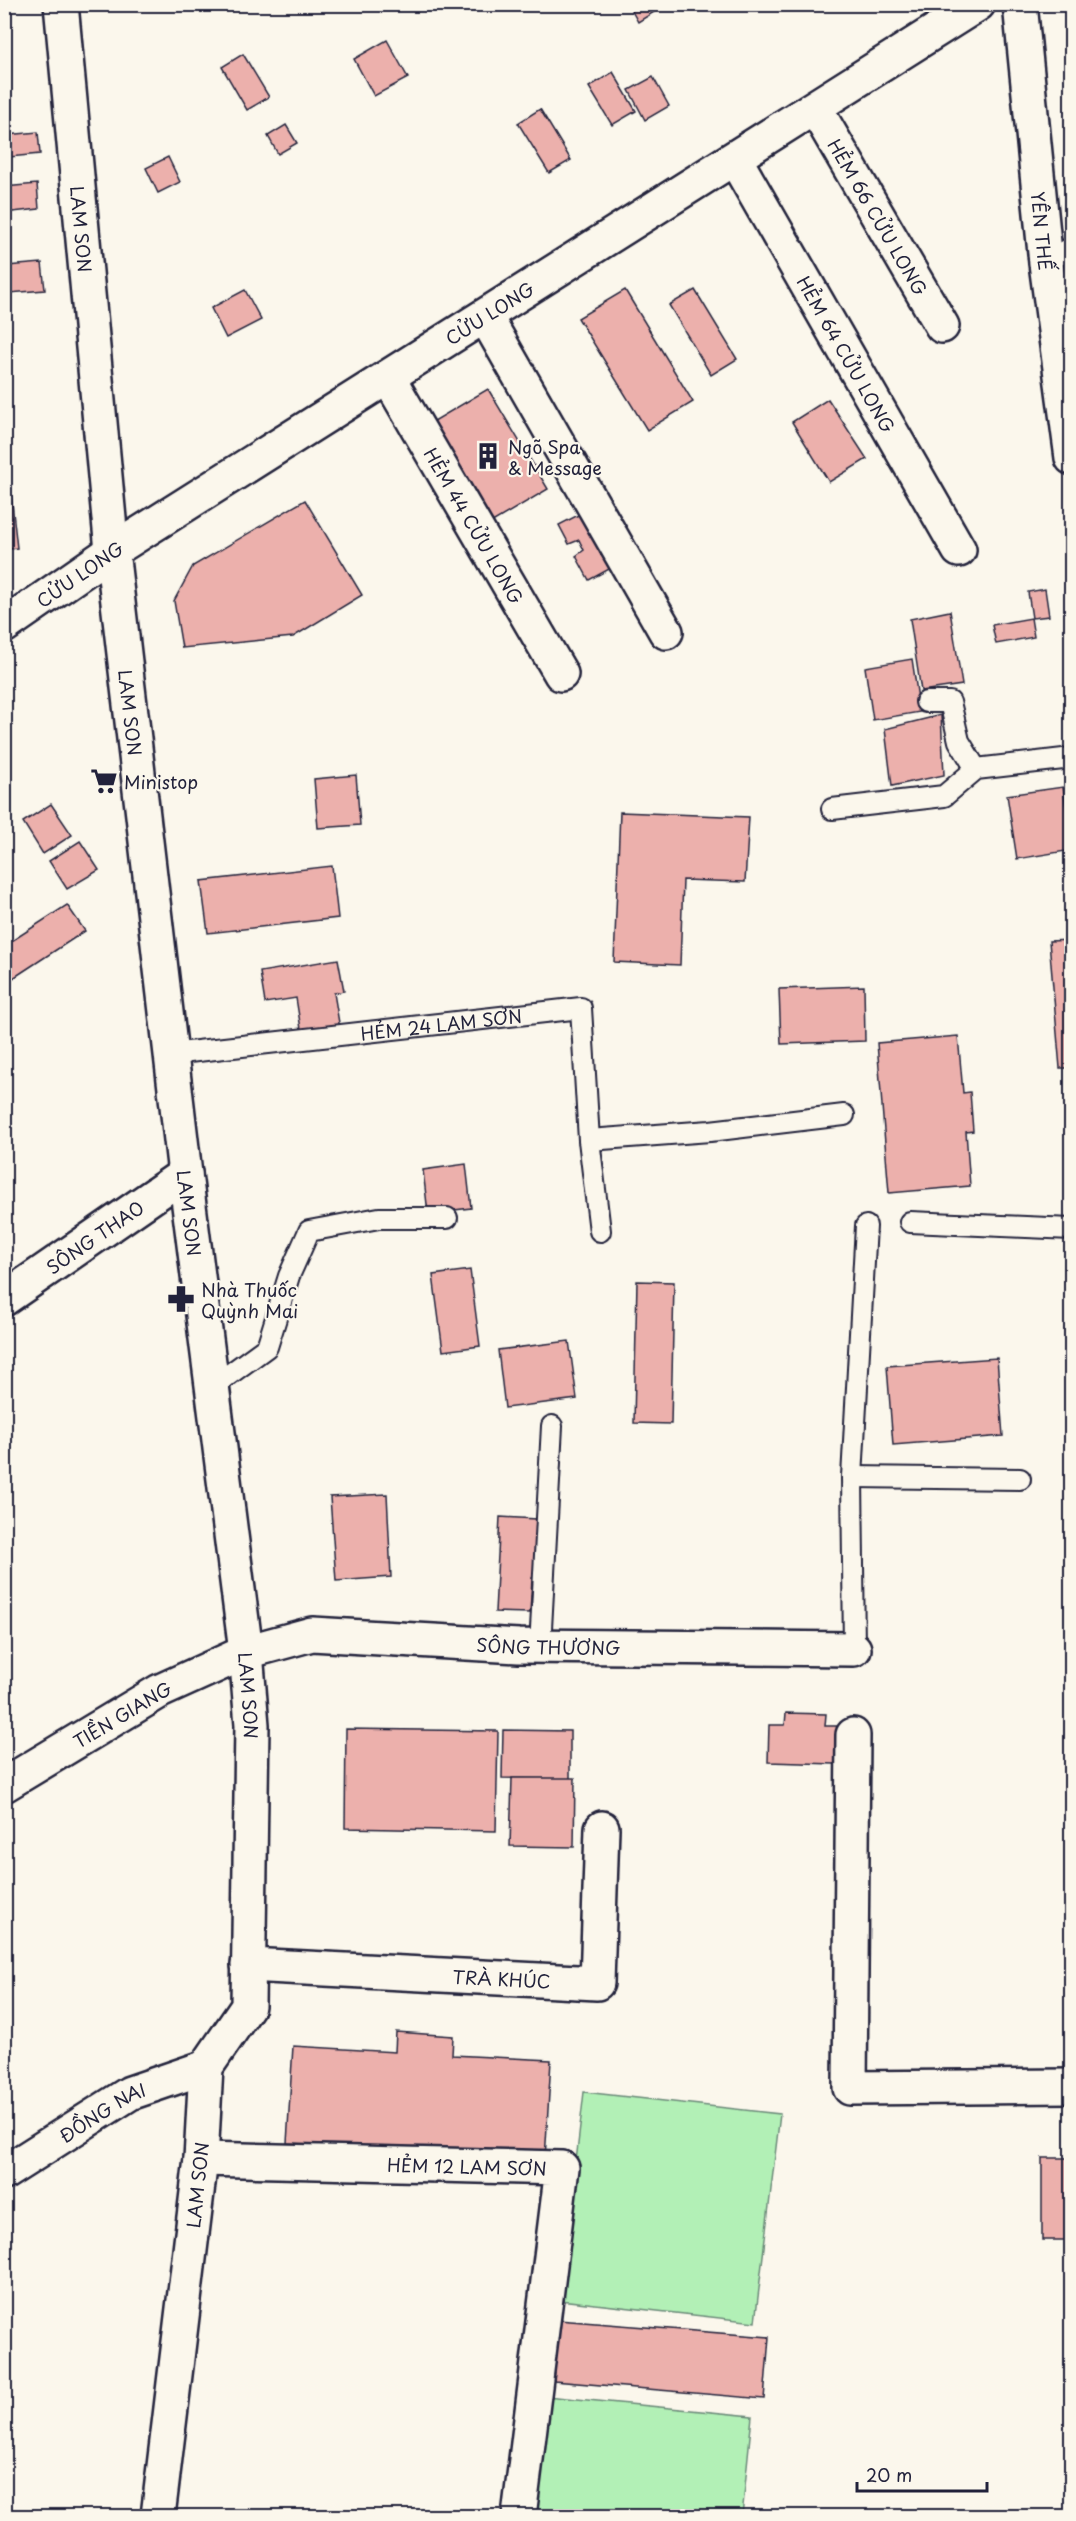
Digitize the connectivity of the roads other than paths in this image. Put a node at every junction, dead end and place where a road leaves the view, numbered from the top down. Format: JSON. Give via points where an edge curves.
{"nodes":[{"id":1,"x":61,"y":4,"type":"edge"},
{"id":2,"x":978,"y":4,"type":"edge"},
{"id":3,"x":1020,"y":4,"type":"edge"},
{"id":4,"x":815,"y":108,"type":"junction"},
{"id":5,"x":735,"y":159,"type":"junction"},
{"id":6,"x":1059,"y":255,"type":"edge"},
{"id":7,"x":485,"y":316,"type":"junction"},
{"id":8,"x":942,"y":326,"type":"dead end"},
{"id":9,"x":388,"y":377,"type":"junction"},
{"id":10,"x":1071,"y":458,"type":"edge"},
{"id":11,"x":959,"y":550,"type":"dead end"},
{"id":12,"x":112,"y":551,"type":"junction"},
{"id":13,"x":4,"y":626,"type":"edge"},
{"id":14,"x":666,"y":632,"type":"dead end"},
{"id":15,"x":561,"y":674,"type":"dead end"},
{"id":16,"x":926,"y":702,"type":"dead end"},
{"id":17,"x":1071,"y":758,"type":"edge"},
{"id":18,"x":976,"y":769,"type":"junction"},
{"id":19,"x":832,"y":809,"type":"dead end"},
{"id":20,"x":171,"y":1054,"type":"junction"},
{"id":21,"x":844,"y":1115,"type":"dead end"},
{"id":22,"x":589,"y":1140,"type":"junction"},
{"id":23,"x":185,"y":1174,"type":"junction"},
{"id":24,"x":447,"y":1218,"type":"dead end"},
{"id":25,"x":910,"y":1222,"type":"dead end"},
{"id":26,"x":866,"y":1226,"type":"dead end"},
{"id":27,"x":1071,"y":1229,"type":"edge"},
{"id":28,"x":600,"y":1231,"type":"dead end"},
{"id":29,"x":4,"y":1299,"type":"edge"},
{"id":30,"x":212,"y":1388,"type":"junction"},
{"id":31,"x":552,"y":1426,"type":"dead end"},
{"id":32,"x":852,"y":1477,"type":"junction"},
{"id":33,"x":1020,"y":1479,"type":"dead end"},
{"id":34,"x":540,"y":1647,"type":"junction"},
{"id":35,"x":854,"y":1649,"type":"joint"},
{"id":36,"x":246,"y":1652,"type":"junction"},
{"id":37,"x":853,"y":1735,"type":"dead end"},
{"id":38,"x":4,"y":1785,"type":"edge"},
{"id":39,"x":602,"y":1827,"type":"dead end"},
{"id":40,"x":249,"y":1965,"type":"junction"},
{"id":41,"x":206,"y":2067,"type":"junction"},
{"id":42,"x":1071,"y":2086,"type":"edge"},
{"id":43,"x":201,"y":2159,"type":"junction"},
{"id":44,"x":4,"y":2173,"type":"edge"},
{"id":45,"x":158,"y":2517,"type":"edge"},
{"id":46,"x":519,"y":2517,"type":"edge"}],
"edges":[{"from":1,"to":12,"type":"street","name":"LAM SON"},
{"from":2,"to":4,"type":"street","name":"CỬU LONG"},
{"from":3,"to":6,"type":"street","name":"YÊN THẾ"},
{"from":4,"to":5,"type":"street","name":"CỬU LONG"},
{"from":4,"to":8,"type":"street","name":"HẺM 66 CỬU LONG"},
{"from":5,"to":7,"type":"street","name":"CỬU LONG"},
{"from":5,"to":11,"type":"street","name":"HẺM 64 CỬU LONG"},
{"from":6,"to":10,"type":"street","name":"YÊN THẾ"},
{"from":7,"to":9,"type":"street","name":"CỬU LONG"},
{"from":7,"to":14,"type":"street"},
{"from":9,"to":12,"type":"street","name":"CỬU LONG"},
{"from":9,"to":15,"type":"street","name":"HẺM 44 CỬU LONG"},
{"from":12,"to":13,"type":"street","name":"CỬU LONG"},
{"from":12,"to":20,"type":"street","name":"LAM SON"},
{"from":16,"to":18,"type":"lane","via":[[950,702],[959,741]]},
{"from":17,"to":18,"type":"lane"},
{"from":18,"to":19,"type":"lane","via":[[944,796]]},
{"from":20,"to":22,"type":"lane","name":"HẺM 24 LAM SƠN","via":[[580,1008]]},
{"from":20,"to":23,"type":"street","name":"LAM SON"},
{"from":21,"to":22,"type":"lane"},
{"from":22,"to":28,"type":"lane","name":"HẺM 24 LAM SƠN"},
{"from":23,"to":29,"type":"street","name":"SÔNG THAO"},
{"from":23,"to":30,"type":"street","name":"LAM SON"},
{"from":24,"to":30,"type":"lane","via":[[379,1218],[309,1231],[289,1276],[267,1347]]},
{"from":25,"to":27,"type":"lane"},
{"from":26,"to":32,"type":"lane"},
{"from":30,"to":36,"type":"street","name":"LAM SON"},
{"from":31,"to":34,"type":"lane"},
{"from":32,"to":33,"type":"lane"},
{"from":32,"to":35,"type":"lane"},
{"from":34,"to":35,"type":"street","name":"SÔNG THƯƠNG"},
{"from":34,"to":36,"type":"street","name":"SÔNG THƯƠNG","via":[[312,1634]]},
{"from":36,"to":38,"type":"street","name":"TIỀN GIANG","via":[[160,1691]]},
{"from":36,"to":40,"type":"street","name":"LAM SON","via":[[252,1725]]},
{"from":37,"to":42,"type":"street","via":[[850,2088]]},
{"from":39,"to":40,"type":"street","name":"TRÀ KHÚC","via":[[597,1983]]},
{"from":40,"to":41,"type":"street","name":"LAM SON","via":[[248,2006]]},
{"from":41,"to":43,"type":"street","name":"LAM SON"},
{"from":41,"to":44,"type":"street","name":"ĐỒNG NAI","via":[[130,2093]]},
{"from":43,"to":45,"type":"street","name":"LAM SON"},
{"from":43,"to":46,"type":"street","name":"HẺM 12 LAM SƠN","via":[[562,2168]]}]}
